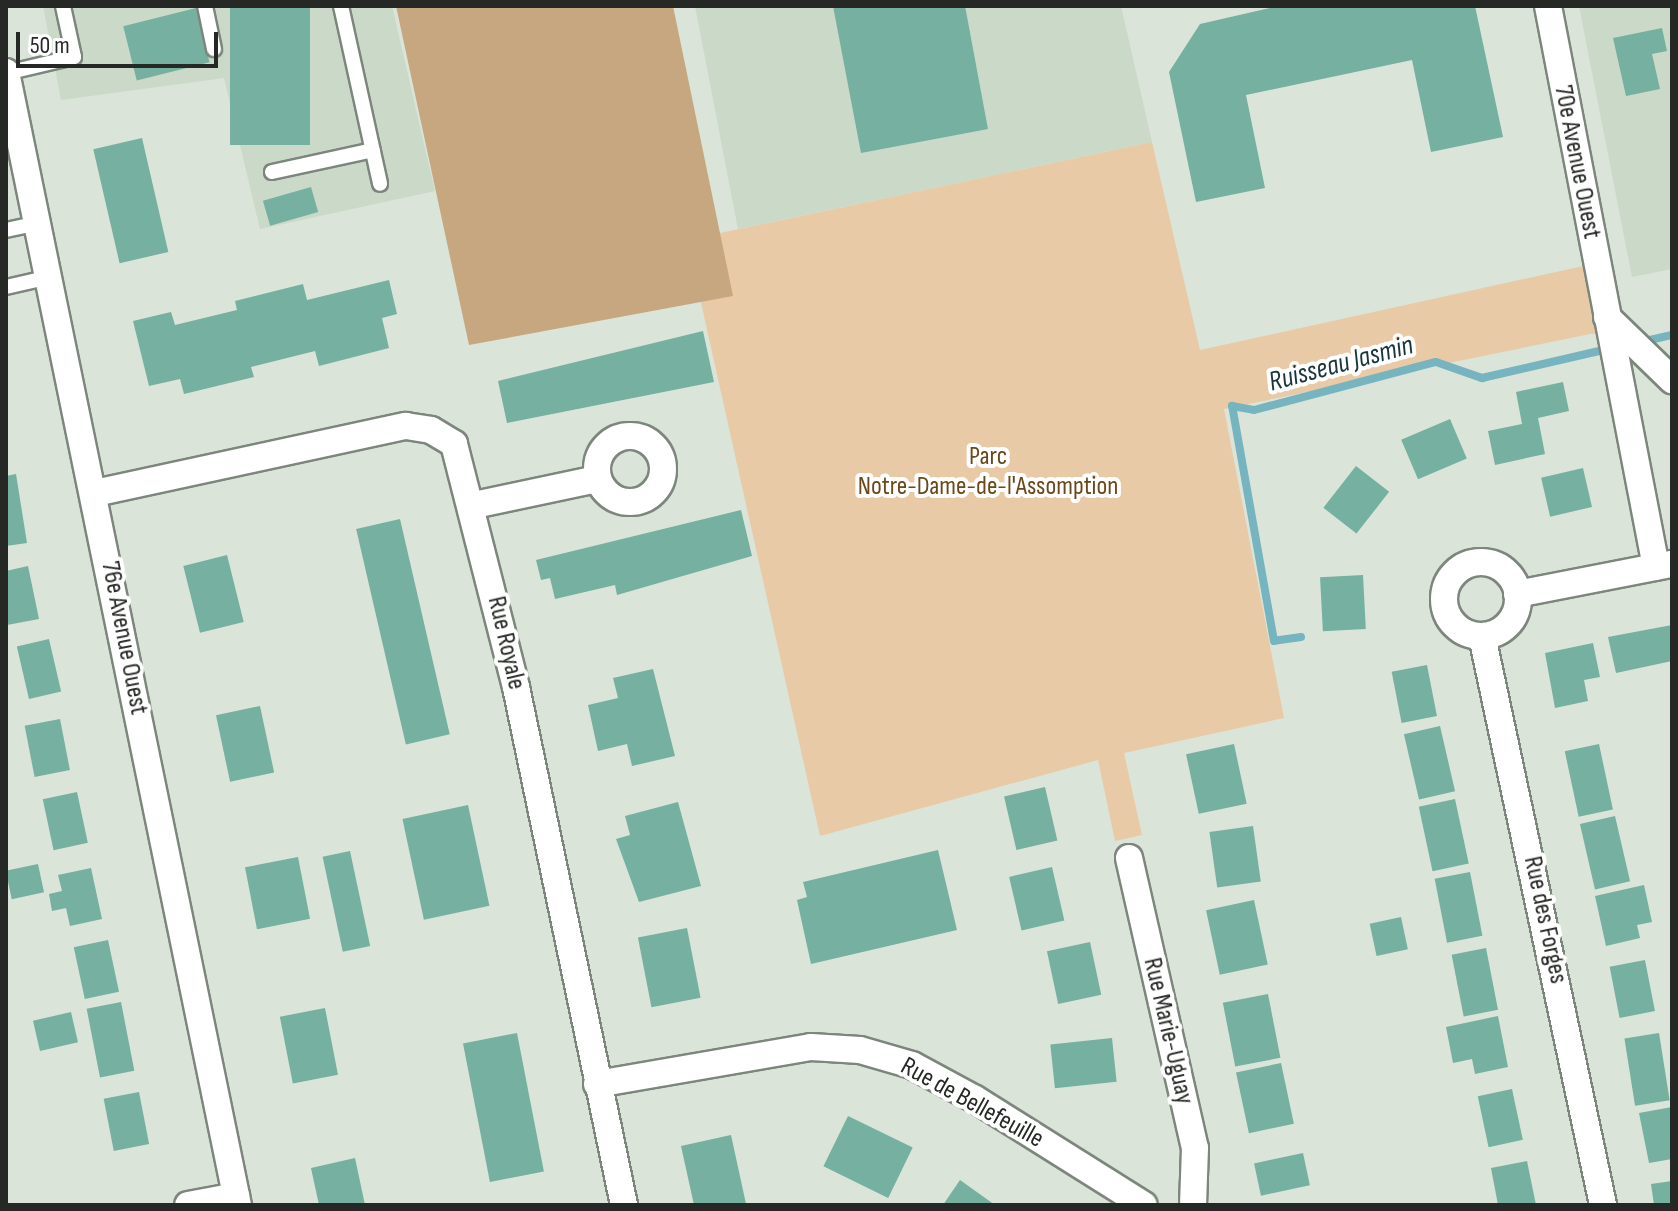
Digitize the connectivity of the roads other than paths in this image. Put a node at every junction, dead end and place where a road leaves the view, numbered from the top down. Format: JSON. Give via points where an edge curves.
{"nodes":[{"id":1,"x":63,"y":6,"type":"edge"},
{"id":2,"x":205,"y":6,"type":"edge"},
{"id":3,"x":341,"y":6,"type":"edge"},
{"id":4,"x":1548,"y":6,"type":"edge"},
{"id":5,"x":214,"y":49,"type":"dead end"},
{"id":6,"x":7,"y":82,"type":"edge"},
{"id":7,"x":373,"y":150,"type":"junction"},
{"id":8,"x":272,"y":172,"type":"dead end"},
{"id":9,"x":380,"y":184,"type":"dead end"},
{"id":10,"x":39,"y":223,"type":"junction"},
{"id":11,"x":6,"y":230,"type":"edge"},
{"id":12,"x":50,"y":277,"type":"junction"},
{"id":13,"x":6,"y":287,"type":"edge"},
{"id":14,"x":1607,"y":317,"type":"junction"},
{"id":15,"x":1672,"y":380,"type":"edge"},
{"id":16,"x":597,"y":479,"type":"dead end"},
{"id":17,"x":95,"y":493,"type":"junction"},
{"id":18,"x":474,"y":505,"type":"junction"},
{"id":19,"x":1664,"y":565,"type":"edge"},
{"id":20,"x":1517,"y":594,"type":"junction"},
{"id":21,"x":1482,"y":636,"type":"junction"},
{"id":22,"x":1129,"y":858,"type":"dead end"},
{"id":23,"x":597,"y":1084,"type":"junction"},
{"id":24,"x":237,"y":1200,"type":"edge"},
{"id":25,"x":188,"y":1205,"type":"edge"},
{"id":26,"x":624,"y":1205,"type":"edge"},
{"id":27,"x":1144,"y":1205,"type":"edge"},
{"id":28,"x":1193,"y":1205,"type":"edge"},
{"id":29,"x":1603,"y":1205,"type":"edge"}],
"edges":[{"from":1,"to":6,"type":"lane","via":[[74,57]]},
{"from":2,"to":5,"type":"lane"},
{"from":3,"to":7,"type":"lane"},
{"from":4,"to":14,"type":"street","name":"70e Avenue Ouest"},
{"from":6,"to":10,"type":"street","name":"76e Avenue Ouest"},
{"from":7,"to":8,"type":"lane"},
{"from":7,"to":9,"type":"lane"},
{"from":10,"to":11,"type":"lane"},
{"from":10,"to":12,"type":"street","name":"76e Avenue Ouest"},
{"from":12,"to":13,"type":"lane"},
{"from":12,"to":17,"type":"street","name":"76e Avenue Ouest"},
{"from":14,"to":15,"type":"street"},
{"from":14,"to":19,"type":"street","name":"70e Avenue Ouest"},
{"from":16,"to":18,"type":"street"},
{"from":17,"to":18,"type":"street","name":"Rue Royale","via":[[406,426],[431,430],[454,444]]},
{"from":17,"to":24,"type":"street","name":"76e Avenue Ouest"},
{"from":18,"to":23,"type":"street","name":"Rue Royale"},
{"from":19,"to":20,"type":"street"},
{"from":20,"to":21,"type":"street","via":[[1505,626]]},
{"from":20,"to":21,"type":"street","via":[[1494,564],[1469,564],[1449,580],[1447,614],[1459,629]]},
{"from":21,"to":29,"type":"street","name":"Rue des Forges"},
{"from":22,"to":28,"type":"street","name":"Rue Marie-Uguay","via":[[1195,1148]]},
{"from":23,"to":26,"type":"street","name":"Rue Royale"},
{"from":23,"to":27,"type":"street","name":"Rue de Bellefeuille","via":[[811,1047],[860,1050],[912,1065],[952,1086]]},
{"from":24,"to":25,"type":"street"}]}
